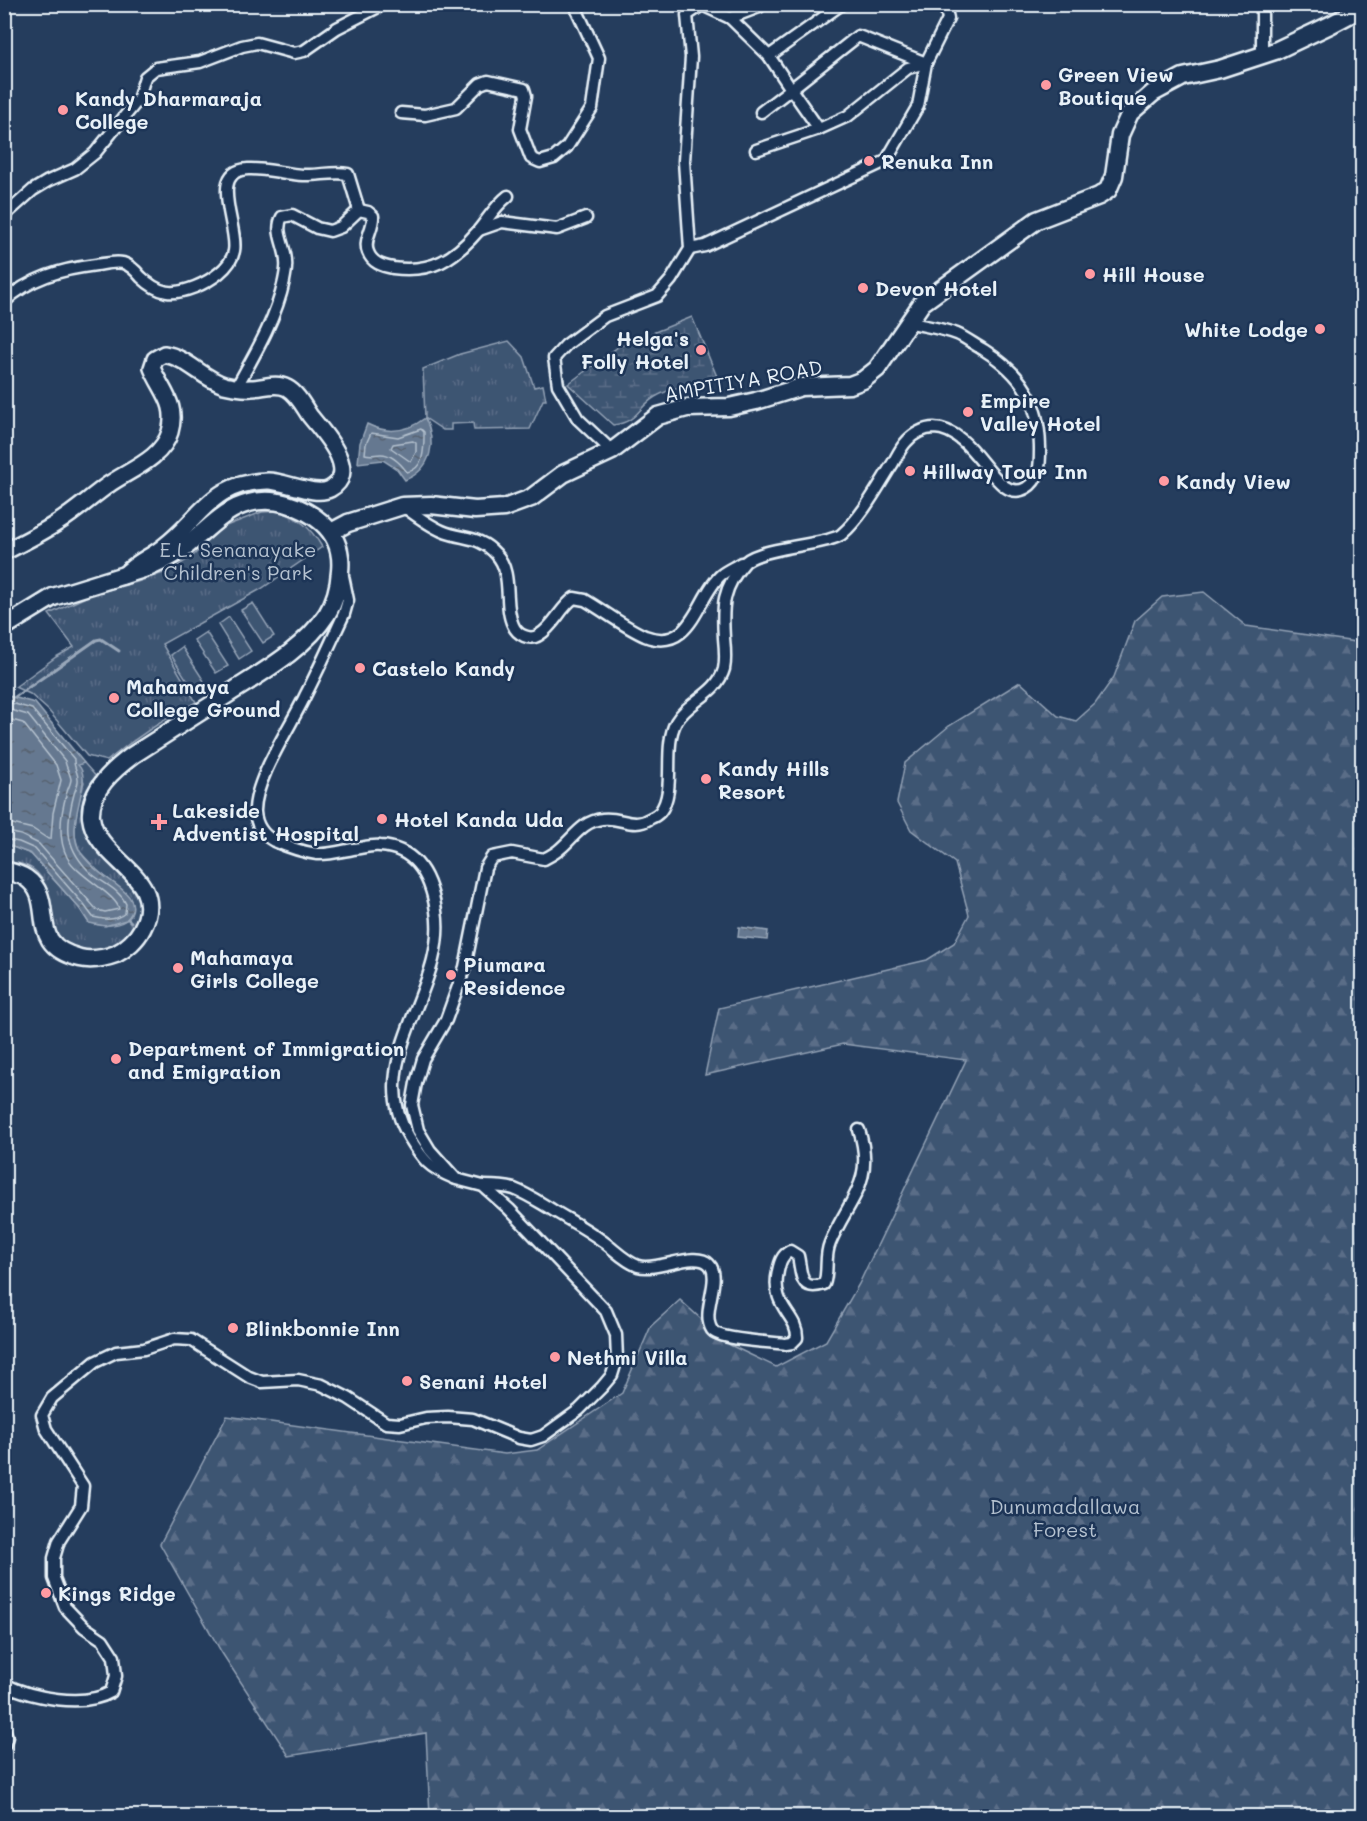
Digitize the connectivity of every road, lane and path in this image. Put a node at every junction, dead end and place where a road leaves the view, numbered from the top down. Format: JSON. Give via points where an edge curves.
{"nodes":[{"id":1,"x":384,"y":4,"type":"edge"},
{"id":2,"x":574,"y":4,"type":"edge"},
{"id":3,"x":761,"y":4,"type":"edge"},
{"id":4,"x":842,"y":4,"type":"edge"},
{"id":5,"x":945,"y":4,"type":"edge"},
{"id":6,"x":1262,"y":4,"type":"edge"},
{"id":7,"x":1362,"y":8,"type":"edge"},
{"id":8,"x":730,"y":18,"type":"junction"},
{"id":9,"x":1262,"y":55,"type":"junction"},
{"id":10,"x":769,"y":56,"type":"junction"},
{"id":11,"x":926,"y":63,"type":"junction"},
{"id":12,"x":791,"y":89,"type":"junction"},
{"id":13,"x":761,"y":112,"type":"dead end"},
{"id":14,"x":400,"y":113,"type":"dead end"},
{"id":15,"x":819,"y":129,"type":"junction"},
{"id":16,"x":756,"y":150,"type":"dead end"},
{"id":17,"x":508,"y":196,"type":"dead end"},
{"id":18,"x":359,"y":210,"type":"junction"},
{"id":19,"x":4,"y":216,"type":"edge"},
{"id":20,"x":586,"y":218,"type":"dead end"},
{"id":21,"x":479,"y":230,"type":"junction"},
{"id":22,"x":690,"y":249,"type":"junction"},
{"id":23,"x":4,"y":302,"type":"edge"},
{"id":24,"x":907,"y":322,"type":"junction"},
{"id":25,"x":236,"y":388,"type":"junction"},
{"id":26,"x":612,"y":451,"type":"junction"},
{"id":27,"x":402,"y":506,"type":"junction"},
{"id":28,"x":331,"y":532,"type":"junction"},
{"id":29,"x":4,"y":552,"type":"edge"},
{"id":30,"x":747,"y":560,"type":"junction"},
{"id":31,"x":340,"y":567,"type":"junction"},
{"id":32,"x":123,"y":576,"type":"junction"},
{"id":33,"x":4,"y":627,"type":"edge"},
{"id":34,"x":4,"y":870,"type":"edge"},
{"id":35,"x":859,"y":1130,"type":"dead end"},
{"id":36,"x":456,"y":1179,"type":"junction"},
{"id":37,"x":483,"y":1186,"type":"junction"},
{"id":38,"x":4,"y":1684,"type":"edge"},
{"id":39,"x":4,"y":1729,"type":"edge"},
{"id":40,"x":4,"y":1746,"type":"edge"}],
"edges":[{"from":1,"to":19,"type":"street","via":[[336,28],[304,51],[294,53],[257,44],[200,62],[156,68],[145,77],[138,100],[95,153],[75,169],[33,190]]},
{"from":2,"to":14,"type":"street","via":[[599,58],[592,108],[567,147],[554,158],[540,162],[531,158],[520,129],[526,96],[519,87],[488,81],[456,108],[425,115]]},
{"from":3,"to":8,"type":"street"},
{"from":4,"to":10,"type":"street"},
{"from":5,"to":11,"type":"street","via":[[948,19]]},
{"from":6,"to":9,"type":"street"},
{"from":7,"to":9,"type":"main road","name":"AMPITIYA ROAD"},
{"from":8,"to":10,"type":"street"},
{"from":8,"to":22,"type":"street","via":[[702,5],[687,15],[691,57],[684,161]]},
{"from":9,"to":24,"type":"main road","name":"AMPITIYA ROAD","via":[[1183,77],[1153,93],[1130,113],[1120,135],[1108,190],[1037,220],[922,303]]},
{"from":10,"to":12,"type":"street"},
{"from":11,"to":12,"type":"street","via":[[858,36]]},
{"from":11,"to":15,"type":"street","via":[[908,68],[848,116]]},
{"from":11,"to":22,"type":"street","via":[[918,106],[886,161],[705,246]]},
{"from":12,"to":13,"type":"street"},
{"from":12,"to":15,"type":"street"},
{"from":15,"to":16,"type":"street"},
{"from":17,"to":21,"type":"street"},
{"from":18,"to":21,"type":"street","via":[[373,216],[366,244],[373,261],[396,268],[441,264],[454,257]]},
{"from":18,"to":23,"type":"street","via":[[348,174],[242,170],[227,182],[234,250],[224,268],[197,287],[182,292],[158,291],[135,270],[123,263],[110,263],[69,268],[39,279]]},
{"from":18,"to":25,"type":"street","via":[[330,231],[292,215],[282,217],[279,233],[286,262],[281,291],[261,343]]},
{"from":20,"to":21,"type":"street","via":[[557,229],[502,222]]},
{"from":22,"to":26,"type":"street","via":[[657,296],[605,316],[554,358],[558,385],[578,419]]},
{"from":24,"to":26,"type":"main road","name":"AMPITIYA ROAD","via":[[877,369],[863,380],[850,385],[801,387],[729,407],[687,408],[658,416]]},
{"from":24,"to":30,"type":"street","via":[[960,335],[1017,376],[1029,393],[1040,429],[1036,479],[1018,491],[1008,490],[961,439],[950,432],[926,429],[906,442],[873,495],[841,536],[766,552]]},
{"from":25,"to":29,"type":"main road","via":[[221,384],[174,355],[164,354],[155,359],[152,368],[170,399],[172,412],[170,432],[163,447],[57,523]]},
{"from":25,"to":32,"type":"main road","via":[[288,388],[335,448],[341,462],[339,480],[331,488],[319,491],[268,481],[219,493],[165,546]]},
{"from":26,"to":27,"type":"main road","name":"AMPITIYA ROAD","via":[[563,474],[531,498],[504,508]]},
{"from":27,"to":28,"type":"main road","name":"AMPITIYA ROAD"},
{"from":27,"to":30,"type":"street","via":[[443,531],[483,542],[498,556],[505,572],[512,624],[529,638],[539,636],[574,598],[585,600],[646,636],[663,639],[678,634],[691,623],[721,575]]},
{"from":28,"to":31,"type":"main road","via":[[340,553]]},
{"from":28,"to":32,"type":"main road","via":[[297,507],[270,501],[249,503],[222,515],[165,561]]},
{"from":30,"to":36,"type":"street","via":[[729,585],[722,608],[724,670],[711,690],[688,707],[675,723],[666,797],[659,813],[642,824],[603,818],[584,825],[560,850],[544,859],[512,853],[492,857],[485,868],[465,967],[446,1020],[423,1059],[412,1106],[418,1130],[430,1150]]},
{"from":31,"to":34,"type":"main road","via":[[338,592],[314,631],[276,664],[132,755],[104,781],[93,802],[91,817],[96,832],[139,880],[148,900],[146,922],[133,941],[102,959],[83,959],[60,950],[46,936],[35,889],[26,878]]},
{"from":31,"to":36,"type":"street","via":[[348,600],[344,614],[261,781],[255,813],[266,837],[289,848],[319,854],[379,846],[398,849],[415,858],[425,872],[439,925],[426,981],[396,1065],[393,1089],[396,1109],[419,1154],[435,1171]]},
{"from":32,"to":33,"type":"main road","via":[[53,597]]},
{"from":35,"to":37,"type":"street","via":[[866,1155],[864,1169],[856,1194],[830,1242],[824,1284],[807,1286],[795,1252],[784,1254],[781,1262],[777,1298],[798,1330],[797,1338],[786,1344],[725,1338],[713,1332],[708,1323],[714,1274],[710,1264],[701,1259],[654,1268],[640,1266],[526,1194],[500,1186]]},
{"from":36,"to":37,"type":"street"},
{"from":37,"to":38,"type":"street","via":[[606,1311],[616,1335],[617,1359],[612,1376],[602,1387],[579,1410],[531,1440],[473,1419],[448,1417],[386,1423],[316,1383],[262,1382],[249,1377],[191,1340],[174,1339],[105,1357],[52,1398],[42,1415],[46,1429],[83,1486],[81,1506],[59,1541],[54,1578],[65,1607],[103,1640],[114,1657],[116,1676],[111,1692],[101,1698],[48,1698]]},
{"from":39,"to":40,"type":"street"}]}
